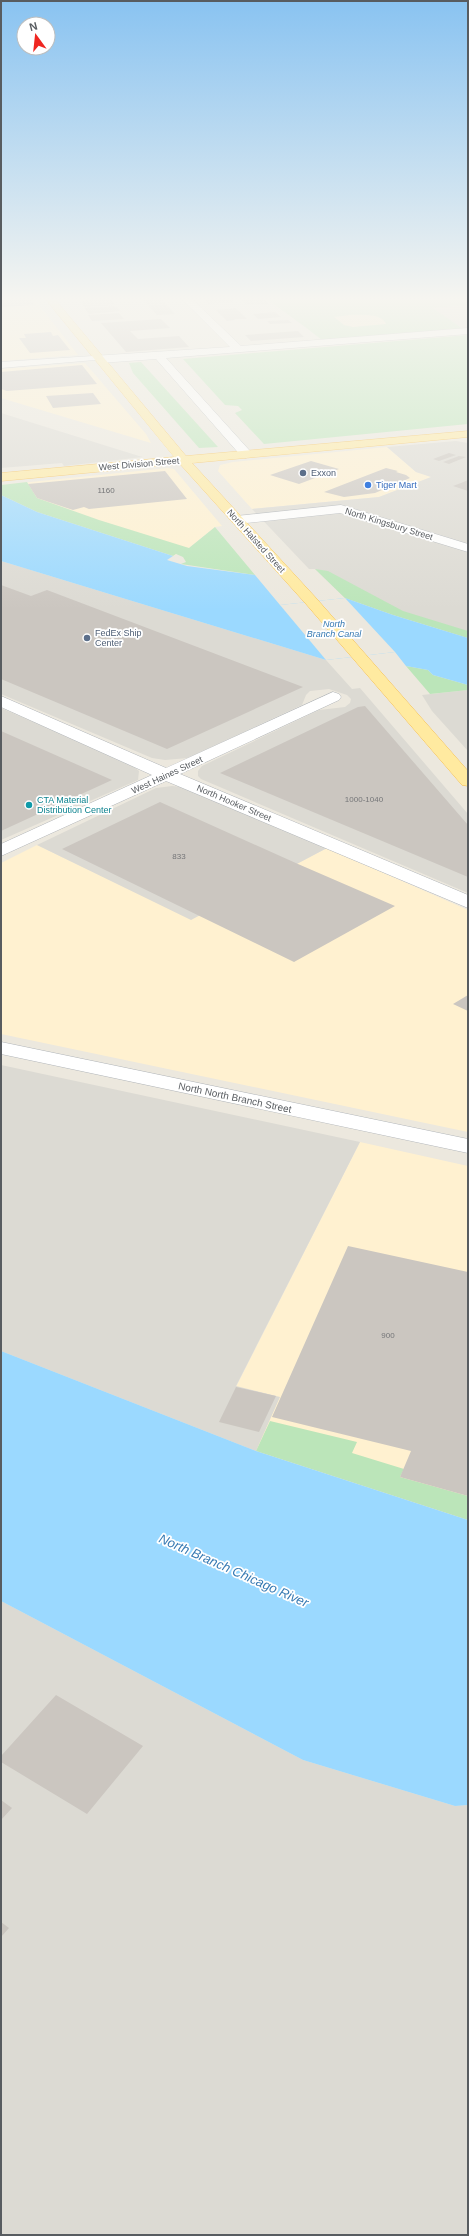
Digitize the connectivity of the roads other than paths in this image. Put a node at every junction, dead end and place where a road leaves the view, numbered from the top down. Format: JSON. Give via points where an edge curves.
{"nodes":[{"id":1,"x":135,"y":401,"type":"edge"},
{"id":2,"x":199,"y":401,"type":"edge"},
{"id":3,"x":468,"y":434,"type":"edge"},
{"id":4,"x":246,"y":454,"type":"junction"},
{"id":5,"x":184,"y":460,"type":"junction"},
{"id":6,"x":1,"y":477,"type":"edge"},
{"id":7,"x":237,"y":520,"type":"junction"},
{"id":8,"x":468,"y":548,"type":"edge"},
{"id":9,"x":333,"y":697,"type":"dead end"},
{"id":10,"x":1,"y":701,"type":"edge"},
{"id":11,"x":167,"y":775,"type":"junction"},
{"id":12,"x":468,"y":781,"type":"edge"},
{"id":13,"x":1,"y":850,"type":"edge"},
{"id":14,"x":468,"y":902,"type":"edge"},
{"id":15,"x":1,"y":1048,"type":"edge"},
{"id":16,"x":468,"y":1146,"type":"edge"}],
"edges":[{"from":1,"to":5,"type":"main road","name":"North Halsted Street"},
{"from":2,"to":4,"type":"street"},
{"from":3,"to":4,"type":"main road","name":"West Division Street"},
{"from":4,"to":5,"type":"main road","name":"West Division Street"},
{"from":5,"to":6,"type":"main road","name":"West Division Street"},
{"from":5,"to":7,"type":"main road","name":"North Halsted Street"},
{"from":7,"to":8,"type":"street","name":"North Kingsbury Street","via":[[341,509]]},
{"from":7,"to":12,"type":"main road","name":"North Halsted Street"},
{"from":9,"to":11,"type":"street","name":"West Haines Street"},
{"from":10,"to":11,"type":"street","name":"North Hooker Street"},
{"from":11,"to":13,"type":"street","name":"West Haines Street"},
{"from":11,"to":14,"type":"street","name":"North Hooker Street"},
{"from":15,"to":16,"type":"street","name":"North North Branch Street"}]}
